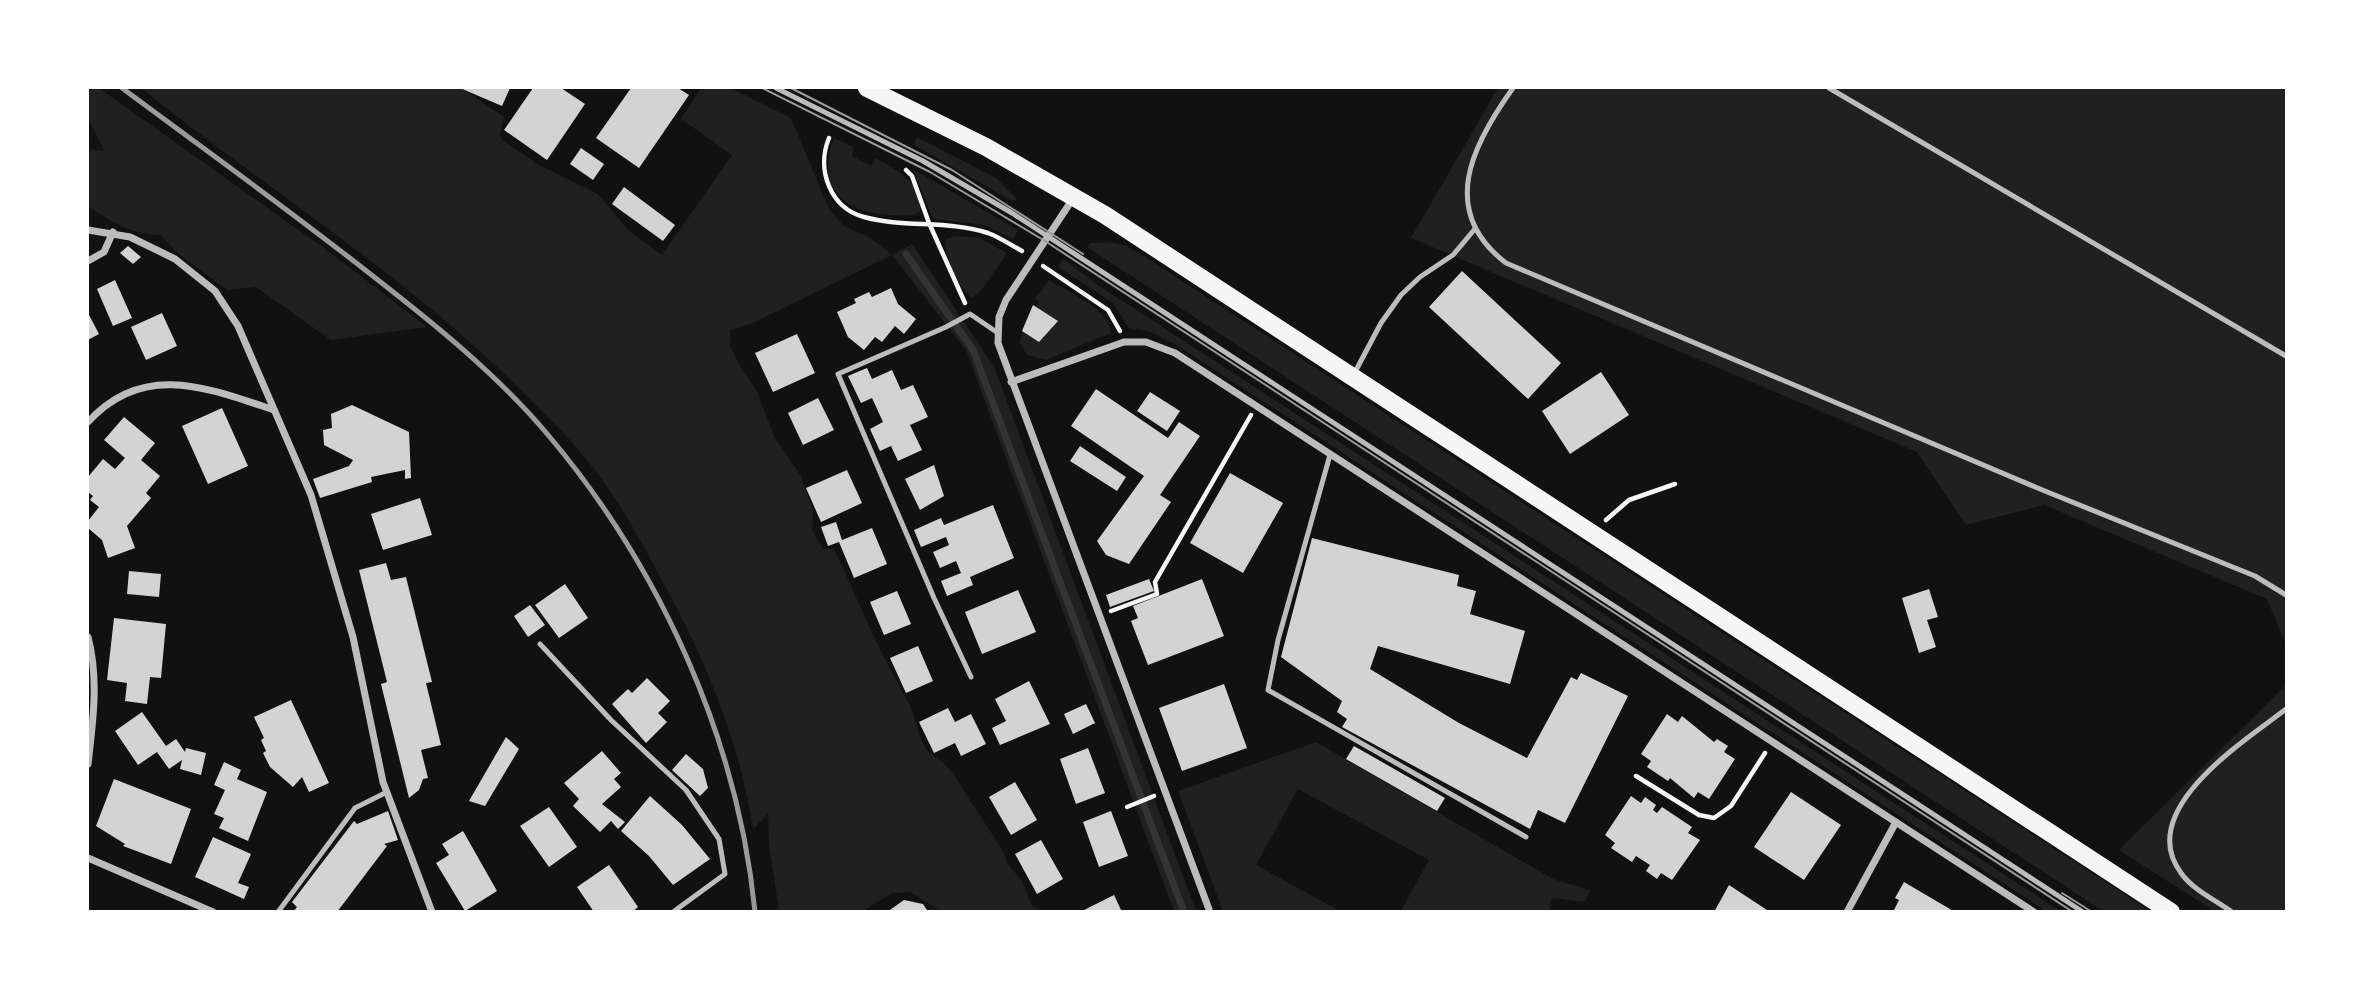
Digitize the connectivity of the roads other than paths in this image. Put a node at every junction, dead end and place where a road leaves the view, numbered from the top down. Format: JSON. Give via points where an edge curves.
{"nodes":[{"id":1,"x":776,"y":88,"type":"edge"},
{"id":2,"x":1513,"y":88,"type":"edge"},
{"id":3,"x":1829,"y":88,"type":"edge"},
{"id":4,"x":874,"y":91,"type":"edge"},
{"id":5,"x":1074,"y":197,"type":"junction"},
{"id":6,"x":88,"y":230,"type":"edge"},
{"id":7,"x":1474,"y":230,"type":"junction"},
{"id":8,"x":113,"y":232,"type":"junction"},
{"id":9,"x":1048,"y":236,"type":"junction"},
{"id":10,"x":88,"y":261,"type":"edge"},
{"id":11,"x":998,"y":333,"type":"junction"},
{"id":12,"x":2287,"y":356,"type":"edge"},
{"id":13,"x":1353,"y":377,"type":"junction"},
{"id":14,"x":1011,"y":382,"type":"junction"},
{"id":15,"x":274,"y":410,"type":"junction"},
{"id":16,"x":88,"y":422,"type":"edge"},
{"id":17,"x":1330,"y":455,"type":"junction"},
{"id":18,"x":2287,"y":595,"type":"edge"},
{"id":19,"x":88,"y":637,"type":"edge"},
{"id":20,"x":540,"y":644,"type":"dead end"},
{"id":21,"x":971,"y":677,"type":"dead end"},
{"id":22,"x":2287,"y":709,"type":"edge"},
{"id":23,"x":88,"y":764,"type":"edge"},
{"id":24,"x":387,"y":792,"type":"junction"},
{"id":25,"x":1896,"y":822,"type":"junction"},
{"id":26,"x":1526,"y":837,"type":"dead end"},
{"id":27,"x":88,"y":858,"type":"edge"},
{"id":28,"x":212,"y":912,"type":"edge"},
{"id":29,"x":278,"y":912,"type":"edge"},
{"id":30,"x":432,"y":912,"type":"edge"},
{"id":31,"x":673,"y":912,"type":"edge"},
{"id":32,"x":1209,"y":912,"type":"edge"},
{"id":33,"x":1847,"y":912,"type":"edge"},
{"id":34,"x":2034,"y":912,"type":"edge"},
{"id":35,"x":2083,"y":912,"type":"edge"},
{"id":36,"x":2171,"y":912,"type":"edge"},
{"id":37,"x":2232,"y":912,"type":"edge"}],
"edges":[{"from":1,"to":9,"type":"lane","via":[[950,176]]},
{"from":2,"to":7,"type":"lane","via":[[1493,118],[1470,169],[1466,203]]},
{"from":3,"to":12,"type":"lane"},
{"from":4,"to":5,"type":"main road"},
{"from":5,"to":9,"type":"street"},
{"from":5,"to":13,"type":"main road"},
{"from":6,"to":8,"type":"street"},
{"from":7,"to":13,"type":"lane","via":[[1453,255],[1401,295]]},
{"from":7,"to":18,"type":"lane","via":[[1488,248],[1516,269],[2255,576]]},
{"from":8,"to":10,"type":"street","via":[[104,252]]},
{"from":8,"to":15,"type":"street","via":[[161,251],[215,291],[239,326]]},
{"from":9,"to":11,"type":"street","via":[[1006,300]]},
{"from":9,"to":35,"type":"lane"},
{"from":11,"to":14,"type":"street"},
{"from":11,"to":21,"type":"lane","via":[[970,314],[838,374]]},
{"from":13,"to":36,"type":"main road"},
{"from":14,"to":17,"type":"street","via":[[1111,345],[1137,341],[1175,354]]},
{"from":14,"to":32,"type":"street"},
{"from":15,"to":16,"type":"street","via":[[189,384],[154,384],[115,400]]},
{"from":15,"to":24,"type":"street","via":[[311,495],[345,608]]},
{"from":17,"to":25,"type":"street"},
{"from":17,"to":26,"type":"lane","via":[[1268,690]]},
{"from":19,"to":23,"type":"street","via":[[94,661],[94,717]]},
{"from":20,"to":31,"type":"lane","via":[[611,720],[686,790],[719,839],[725,874]]},
{"from":22,"to":37,"type":"lane","via":[[2243,740],[2200,780],[2172,828],[2172,856],[2182,875]]},
{"from":24,"to":29,"type":"lane","via":[[355,808]]},
{"from":24,"to":30,"type":"street"},
{"from":25,"to":33,"type":"street"},
{"from":25,"to":34,"type":"street"},
{"from":27,"to":28,"type":"street"}]}
